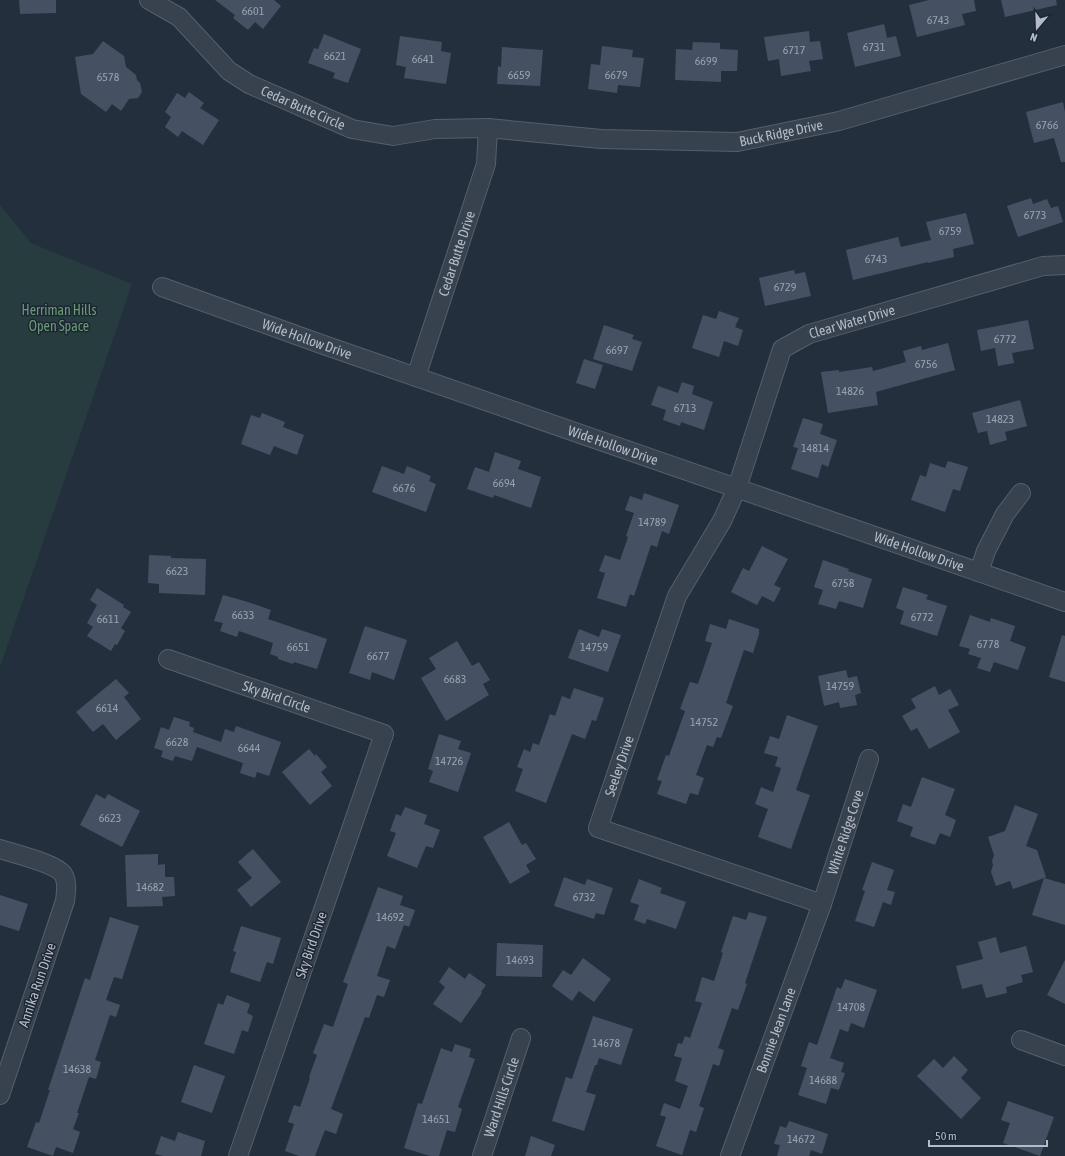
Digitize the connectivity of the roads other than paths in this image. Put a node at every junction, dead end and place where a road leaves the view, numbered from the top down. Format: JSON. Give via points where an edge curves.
{"nodes":[{"id":1,"x":149,"y":0,"type":"edge"},
{"id":2,"x":1065,"y":55,"type":"edge"},
{"id":3,"x":488,"y":128,"type":"junction"},
{"id":4,"x":1065,"y":265,"type":"edge"},
{"id":5,"x":162,"y":287,"type":"dead end"},
{"id":6,"x":416,"y":377,"type":"junction"},
{"id":7,"x":737,"y":488,"type":"junction"},
{"id":8,"x":1021,"y":493,"type":"dead end"},
{"id":9,"x":979,"y":572,"type":"junction"},
{"id":10,"x":1065,"y":602,"type":"edge"},
{"id":11,"x":168,"y":659,"type":"dead end"},
{"id":12,"x":384,"y":734,"type":"joint"},
{"id":13,"x":869,"y":759,"type":"dead end"},
{"id":14,"x":0,"y":849,"type":"edge"},
{"id":15,"x":822,"y":904,"type":"junction"},
{"id":16,"x":521,"y":1038,"type":"dead end"},
{"id":17,"x":1021,"y":1040,"type":"dead end"},
{"id":18,"x":1065,"y":1056,"type":"edge"},
{"id":19,"x":0,"y":1095,"type":"edge"},
{"id":20,"x":238,"y":1156,"type":"edge"},
{"id":21,"x":482,"y":1156,"type":"edge"},
{"id":22,"x":730,"y":1156,"type":"edge"}],
"edges":[{"from":1,"to":3,"type":"street","name":"Cedar Butte Circle","via":[[179,17],[229,71],[249,84],[352,128],[393,136],[434,129]]},
{"from":2,"to":3,"type":"street","name":"Buck Ridge Drive","via":[[839,121],[737,142],[601,139]]},
{"from":3,"to":6,"type":"street","name":"Cedar Butte Drive","via":[[486,164]]},
{"from":4,"to":7,"type":"street","name":"Clear Water Drive","via":[[1043,266],[809,334],[782,348]]},
{"from":5,"to":6,"type":"street","name":"Wide Hollow Drive"},
{"from":6,"to":7,"type":"street","name":"Wide Hollow Drive"},
{"from":7,"to":9,"type":"street","name":"Wide Hollow Drive"},
{"from":7,"to":15,"type":"street","name":"Seeley Drive","via":[[722,521],[677,596],[598,828]]},
{"from":8,"to":9,"type":"street","via":[[1005,514],[986,551]]},
{"from":9,"to":10,"type":"street","name":"Wide Hollow Drive"},
{"from":11,"to":12,"type":"street","name":"Sky Bird Circle"},
{"from":12,"to":20,"type":"street","name":"Sky Bird Drive"},
{"from":13,"to":15,"type":"street","name":"White Ridge Cove"},
{"from":14,"to":19,"type":"street","name":"Annika Run Drive","via":[[54,867],[63,875],[67,888],[65,901]]},
{"from":15,"to":22,"type":"street","name":"Bonnie Jean Lane"},
{"from":16,"to":21,"type":"street","name":"Ward Hills Circle"},
{"from":17,"to":18,"type":"street"}]}
